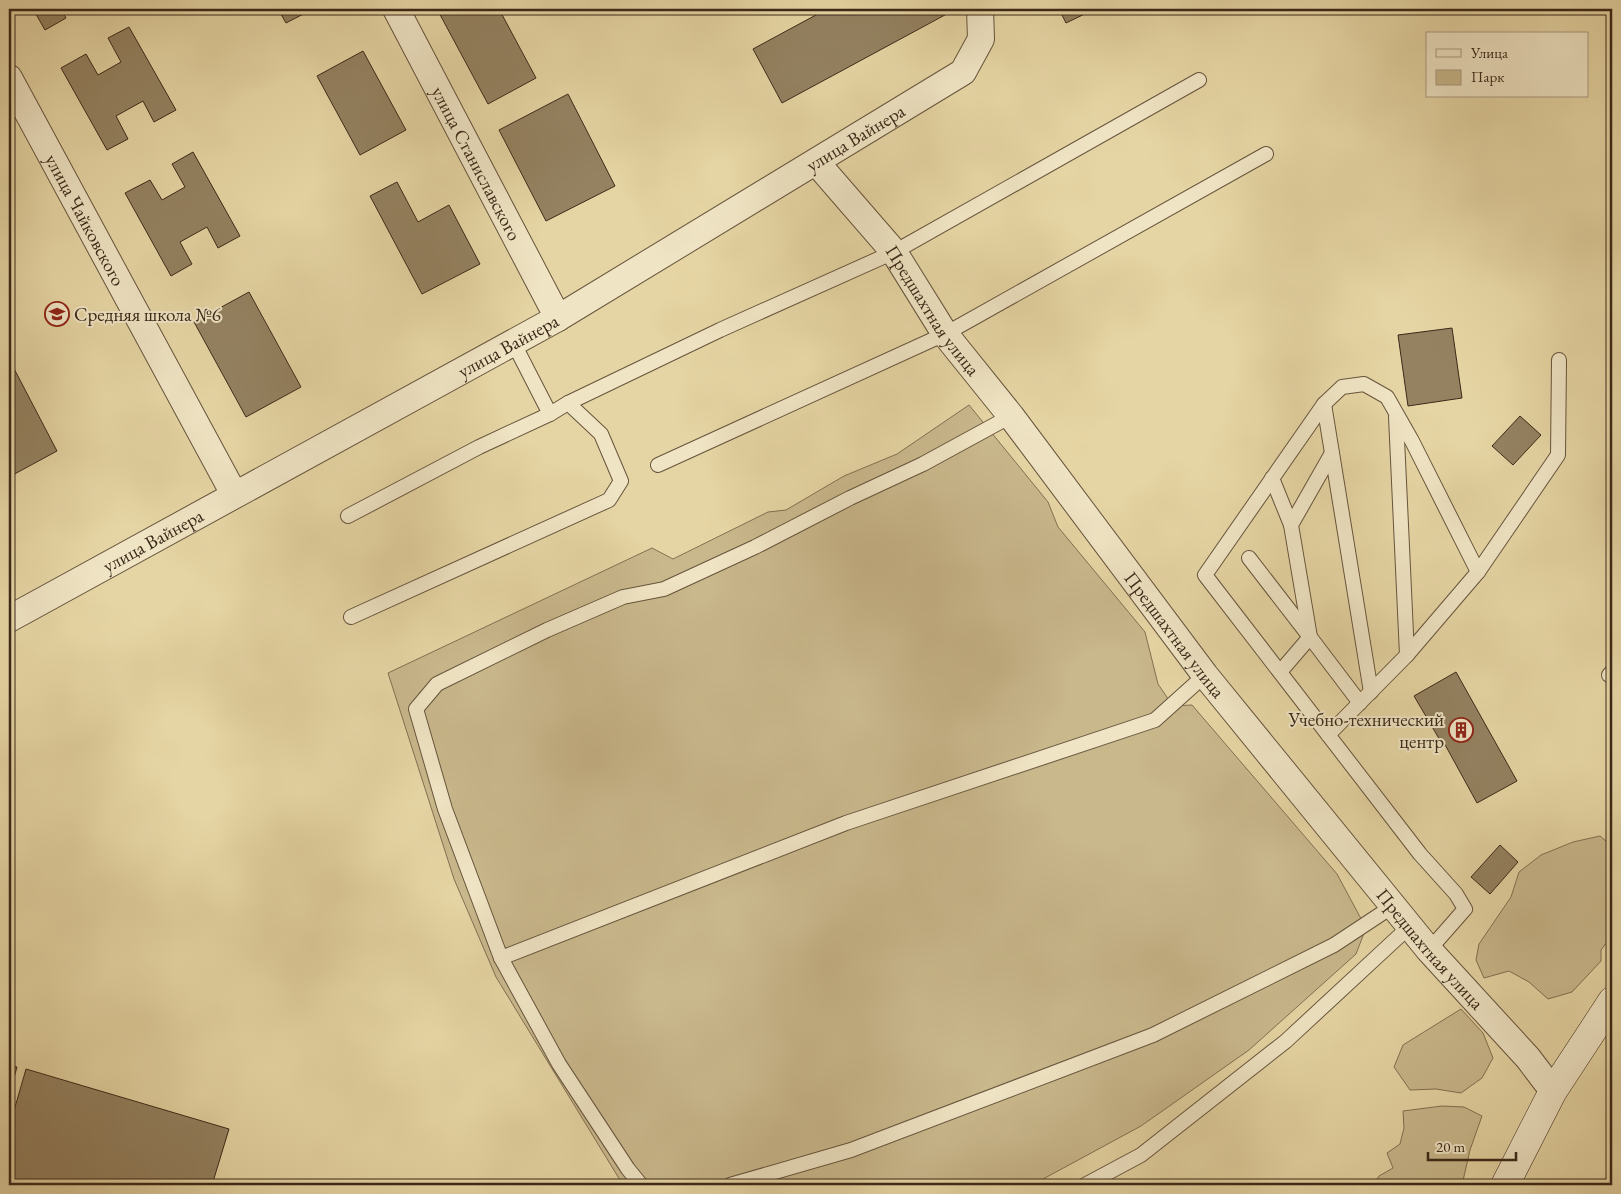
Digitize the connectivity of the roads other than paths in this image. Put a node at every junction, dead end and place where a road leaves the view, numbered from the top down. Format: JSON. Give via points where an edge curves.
{"nodes":[{"id":1,"x":396,"y":9,"type":"edge"},
{"id":2,"x":980,"y":9,"type":"edge"},
{"id":3,"x":9,"y":78,"type":"edge"},
{"id":4,"x":1199,"y":80,"type":"dead end"},
{"id":5,"x":1266,"y":154,"type":"dead end"},
{"id":6,"x":816,"y":162,"type":"junction"},
{"id":7,"x":894,"y":252,"type":"junction"},
{"id":8,"x":558,"y":318,"type":"junction"},
{"id":9,"x":945,"y":334,"type":"junction"},
{"id":10,"x":513,"y":342,"type":"junction"},
{"id":11,"x":1559,"y":360,"type":"dead end"},
{"id":12,"x":568,"y":403,"type":"junction"},
{"id":13,"x":1324,"y":404,"type":"junction"},
{"id":14,"x":550,"y":414,"type":"junction"},
{"id":15,"x":1396,"y":414,"type":"junction"},
{"id":16,"x":1011,"y":416,"type":"junction"},
{"id":17,"x":1332,"y":453,"type":"junction"},
{"id":18,"x":658,"y":464,"type":"dead end"},
{"id":19,"x":1272,"y":478,"type":"junction"},
{"id":20,"x":234,"y":494,"type":"junction"},
{"id":21,"x":348,"y":516,"type":"dead end"},
{"id":22,"x":1291,"y":525,"type":"junction"},
{"id":23,"x":1249,"y":558,"type":"dead end"},
{"id":24,"x":1478,"y":572,"type":"junction"},
{"id":25,"x":351,"y":617,"type":"dead end"},
{"id":26,"x":9,"y":619,"type":"edge"},
{"id":27,"x":1310,"y":637,"type":"junction"},
{"id":28,"x":1407,"y":655,"type":"junction"},
{"id":29,"x":1280,"y":672,"type":"junction"},
{"id":30,"x":1205,"y":675,"type":"junction"},
{"id":31,"x":1371,"y":692,"type":"junction"},
{"id":32,"x":1360,"y":703,"type":"junction"},
{"id":33,"x":1328,"y":735,"type":"junction"},
{"id":34,"x":1393,"y":906,"type":"junction"},
{"id":35,"x":1409,"y":927,"type":"junction"},
{"id":36,"x":1429,"y":950,"type":"junction"},
{"id":37,"x":500,"y":958,"type":"junction"},
{"id":38,"x":1612,"y":1001,"type":"edge"},
{"id":39,"x":1553,"y":1092,"type":"junction"},
{"id":40,"x":641,"y":1185,"type":"edge"},
{"id":41,"x":730,"y":1185,"type":"edge"},
{"id":42,"x":1085,"y":1185,"type":"edge"},
{"id":43,"x":1505,"y":1185,"type":"edge"}],
"edges":[{"from":1,"to":8,"type":"street","name":"улица Станиславского"},
{"from":2,"to":6,"type":"street","name":"улица Вайнера","via":[[982,39],[963,72]]},
{"from":3,"to":20,"type":"street","name":"улица Чайковского"},
{"from":4,"to":7,"type":"lane"},
{"from":5,"to":9,"type":"lane"},
{"from":6,"to":7,"type":"street","name":"Предшахтная улица"},
{"from":6,"to":8,"type":"street","name":"улица Вайнера"},
{"from":7,"to":9,"type":"street","name":"Предшахтная улица"},
{"from":7,"to":12,"type":"lane"},
{"from":8,"to":10,"type":"street","name":"улица Вайнера"},
{"from":9,"to":16,"type":"street","name":"Предшахтная улица"},
{"from":9,"to":18,"type":"lane"},
{"from":10,"to":14,"type":"lane"},
{"from":10,"to":20,"type":"street","name":"улица Вайнера"},
{"from":11,"to":24,"type":"lane","via":[[1558,456]]},
{"from":12,"to":14,"type":"lane"},
{"from":12,"to":25,"type":"lane","via":[[601,434],[621,481],[609,500]]},
{"from":13,"to":15,"type":"lane","via":[[1342,387],[1364,384],[1387,397]]},
{"from":13,"to":17,"type":"lane"},
{"from":13,"to":19,"type":"lane"},
{"from":14,"to":21,"type":"lane","via":[[479,446]]},
{"from":15,"to":24,"type":"lane"},
{"from":15,"to":28,"type":"lane"},
{"from":16,"to":30,"type":"street","name":"Предшахтная улица"},
{"from":16,"to":37,"type":"lane","via":[[923,464],[664,589],[623,598],[547,630],[438,684],[416,709],[445,809]]},
{"from":17,"to":22,"type":"lane"},
{"from":17,"to":31,"type":"lane"},
{"from":19,"to":22,"type":"lane"},
{"from":19,"to":29,"type":"lane","via":[[1204,575]]},
{"from":20,"to":26,"type":"street","name":"улица Вайнера"},
{"from":22,"to":27,"type":"lane"},
{"from":23,"to":27,"type":"lane"},
{"from":24,"to":28,"type":"lane"},
{"from":27,"to":29,"type":"lane"},
{"from":27,"to":32,"type":"lane"},
{"from":28,"to":31,"type":"lane"},
{"from":29,"to":33,"type":"lane"},
{"from":30,"to":34,"type":"street","name":"Предшахтная улица"},
{"from":30,"to":37,"type":"lane","via":[[1155,720],[846,823]]},
{"from":31,"to":32,"type":"lane"},
{"from":32,"to":33,"type":"lane"},
{"from":33,"to":36,"type":"lane","via":[[1465,908]]},
{"from":34,"to":35,"type":"street","name":"Предшахтная улица"},
{"from":34,"to":41,"type":"lane","via":[[1334,945],[1153,1035],[851,1150]]},
{"from":35,"to":36,"type":"street","name":"Предшахтная улица"},
{"from":35,"to":42,"type":"lane","via":[[1286,1041],[1141,1155]]},
{"from":36,"to":39,"type":"street","name":"Предшахтная улица","via":[[1528,1058]]},
{"from":37,"to":40,"type":"lane","via":[[559,1064]]},
{"from":38,"to":39,"type":"main road"},
{"from":39,"to":43,"type":"main road"}]}
